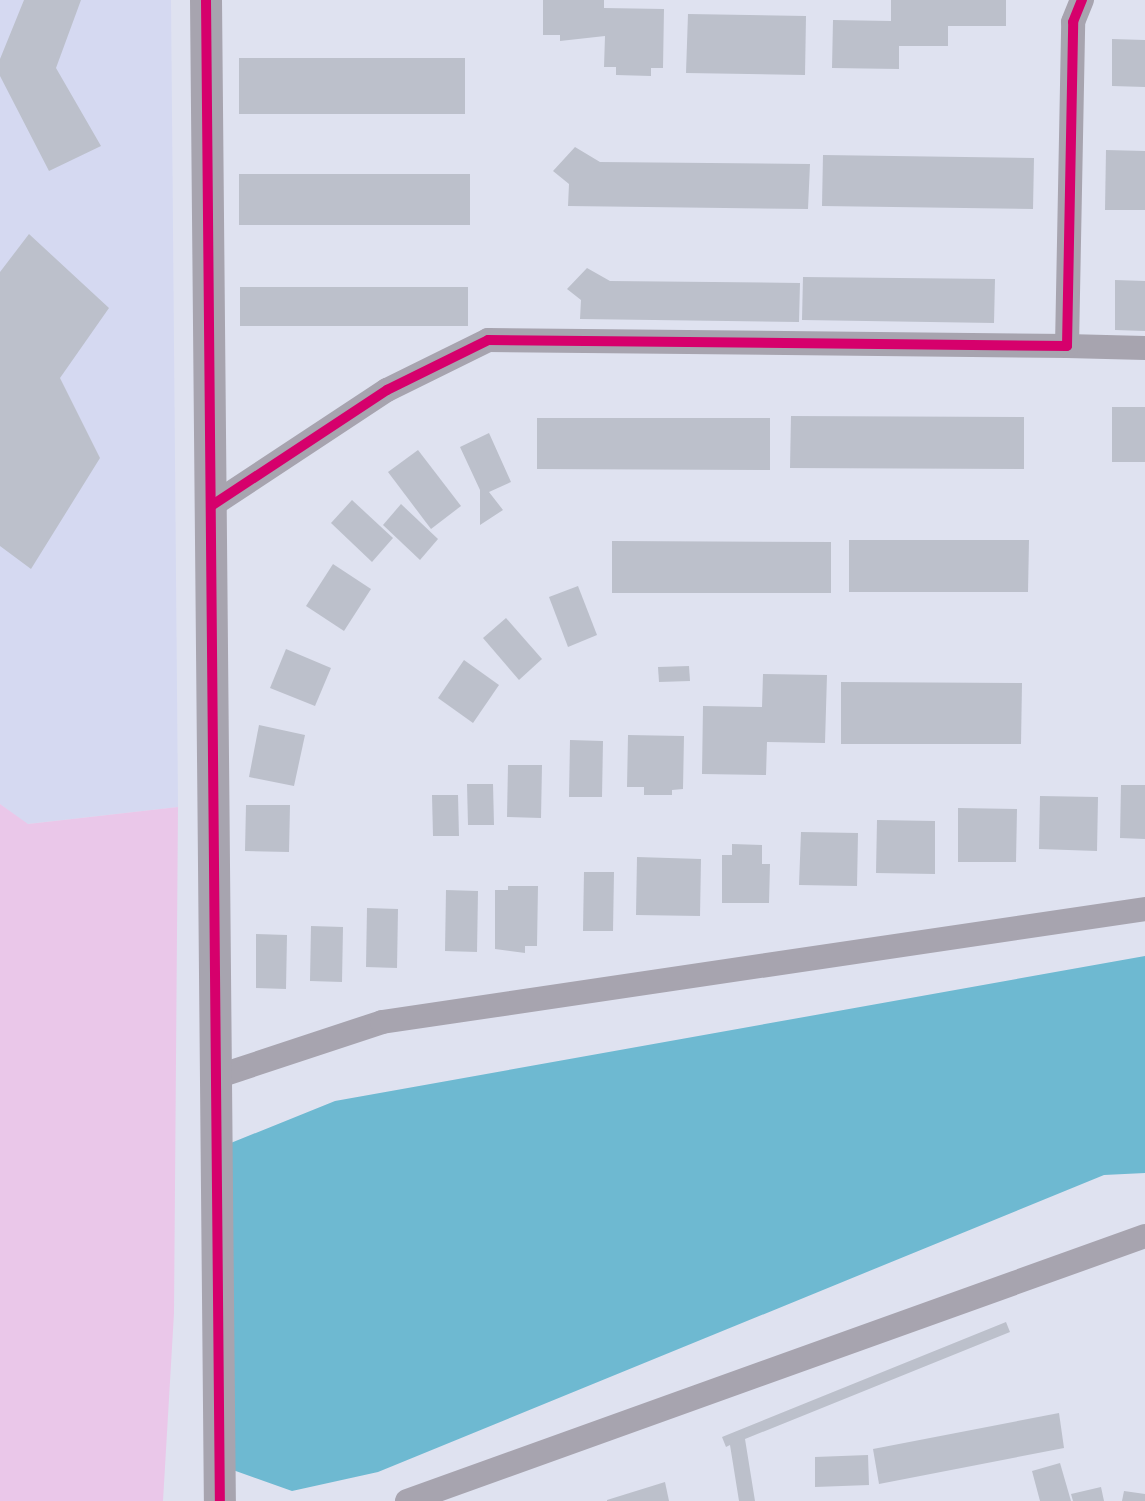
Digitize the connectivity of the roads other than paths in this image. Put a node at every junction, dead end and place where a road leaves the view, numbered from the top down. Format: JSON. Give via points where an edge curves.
{"nodes":[{"id":1,"x":206,"y":0,"type":"edge"},
{"id":2,"x":1082,"y":0,"type":"edge"},
{"id":3,"x":1067,"y":346,"type":"junction"},
{"id":4,"x":1145,"y":348,"type":"edge"},
{"id":5,"x":211,"y":506,"type":"junction"},
{"id":6,"x":1145,"y":909,"type":"edge"},
{"id":7,"x":216,"y":1077,"type":"junction"},
{"id":8,"x":1145,"y":1236,"type":"edge"},
{"id":9,"x":220,"y":1501,"type":"edge"},
{"id":10,"x":407,"y":1501,"type":"edge"}],
"edges":[{"from":1,"to":5,"type":"street"},
{"from":2,"to":3,"type":"street","via":[[1073,22]]},
{"from":3,"to":4,"type":"street"},
{"from":3,"to":5,"type":"street","via":[[488,340],[387,390]]},
{"from":5,"to":7,"type":"street"},
{"from":6,"to":7,"type":"street","via":[[382,1023]]},
{"from":7,"to":9,"type":"street"},
{"from":8,"to":10,"type":"street"}]}
